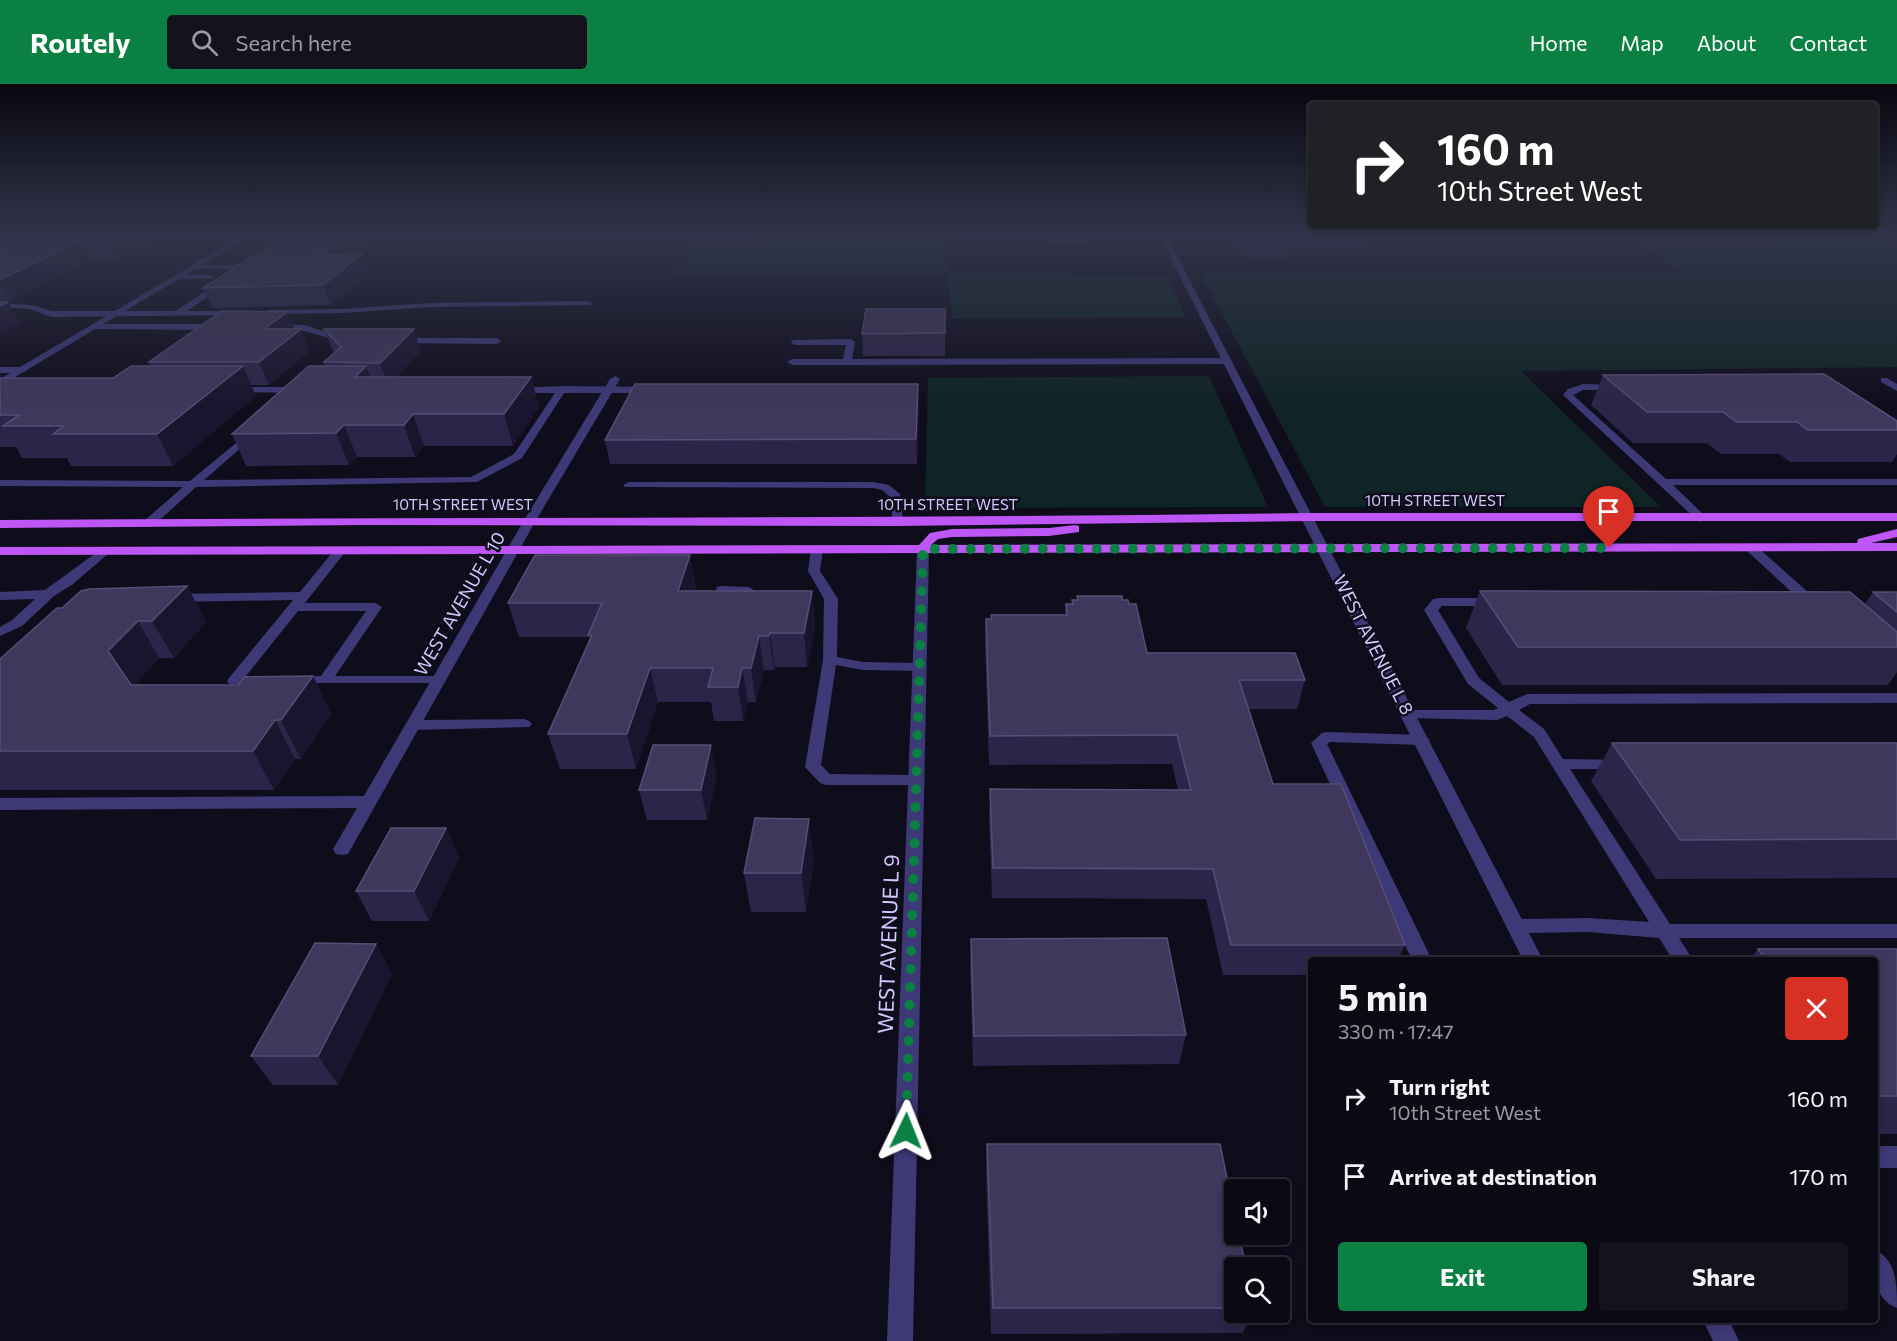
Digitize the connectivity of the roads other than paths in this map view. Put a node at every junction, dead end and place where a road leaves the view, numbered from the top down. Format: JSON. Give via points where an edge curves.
{"nodes":[{"id":1,"x":150,"y":294,"type":"edge"},
{"id":2,"x":208,"y":294,"type":"edge"},
{"id":3,"x":1192,"y":294,"type":"edge"},
{"id":4,"x":588,"y":303,"type":"dead end"},
{"id":5,"x":0,"y":304,"type":"edge"},
{"id":6,"x":248,"y":313,"type":"edge"},
{"id":7,"x":259,"y":313,"type":"edge"},
{"id":8,"x":177,"y":314,"type":"junction"},
{"id":9,"x":115,"y":315,"type":"junction"},
{"id":10,"x":94,"y":327,"type":"junction"},
{"id":11,"x":228,"y":327,"type":"edge"},
{"id":12,"x":261,"y":327,"type":"edge"},
{"id":13,"x":350,"y":340,"type":"edge"},
{"id":14,"x":382,"y":341,"type":"edge"},
{"id":15,"x":497,"y":341,"type":"dead end"},
{"id":16,"x":795,"y":342,"type":"dead end"},
{"id":17,"x":1227,"y":361,"type":"junction"},
{"id":18,"x":792,"y":362,"type":"dead end"},
{"id":19,"x":847,"y":362,"type":"junction"},
{"id":20,"x":0,"y":370,"type":"edge"},
{"id":21,"x":22,"y":370,"type":"junction"},
{"id":22,"x":1884,"y":380,"type":"dead end"},
{"id":23,"x":0,"y":383,"type":"edge"},
{"id":24,"x":612,"y":384,"type":"junction"},
{"id":25,"x":1630,"y":387,"type":"edge"},
{"id":26,"x":1897,"y":388,"type":"edge"},
{"id":27,"x":562,"y":389,"type":"junction"},
{"id":28,"x":225,"y":390,"type":"edge"},
{"id":29,"x":503,"y":390,"type":"edge"},
{"id":30,"x":668,"y":390,"type":"edge"},
{"id":31,"x":301,"y":393,"type":"edge"},
{"id":32,"x":264,"y":422,"type":"edge"},
{"id":33,"x":1663,"y":482,"type":"junction"},
{"id":34,"x":1897,"y":482,"type":"edge"},
{"id":35,"x":0,"y":483,"type":"edge"},
{"id":36,"x":193,"y":484,"type":"junction"},
{"id":37,"x":629,"y":485,"type":"dead end"},
{"id":38,"x":1308,"y":517,"type":"junction"},
{"id":39,"x":1897,"y":517,"type":"edge"},
{"id":40,"x":1701,"y":518,"type":"junction"},
{"id":41,"x":1119,"y":520,"type":"junction"},
{"id":42,"x":530,"y":522,"type":"junction"},
{"id":43,"x":897,"y":522,"type":"junction"},
{"id":44,"x":0,"y":524,"type":"edge"},
{"id":45,"x":148,"y":524,"type":"junction"},
{"id":46,"x":1897,"y":533,"type":"edge"},
{"id":47,"x":515,"y":548,"type":"junction"},
{"id":48,"x":1751,"y":548,"type":"junction"},
{"id":49,"x":1835,"y":548,"type":"junction"},
{"id":50,"x":1897,"y":548,"type":"edge"},
{"id":51,"x":817,"y":549,"type":"junction"},
{"id":52,"x":923,"y":549,"type":"junction"},
{"id":53,"x":1324,"y":549,"type":"junction"},
{"id":54,"x":0,"y":551,"type":"edge"},
{"id":55,"x":104,"y":551,"type":"junction"},
{"id":56,"x":340,"y":551,"type":"junction"},
{"id":57,"x":722,"y":590,"type":"edge"},
{"id":58,"x":757,"y":591,"type":"edge"},
{"id":59,"x":49,"y":593,"type":"junction"},
{"id":60,"x":0,"y":596,"type":"edge"},
{"id":61,"x":160,"y":598,"type":"edge"},
{"id":62,"x":299,"y":601,"type":"junction"},
{"id":63,"x":1508,"y":602,"type":"edge"},
{"id":64,"x":1787,"y":602,"type":"edge"},
{"id":65,"x":0,"y":632,"type":"edge"},
{"id":66,"x":830,"y":660,"type":"junction"},
{"id":67,"x":920,"y":667,"type":"junction"},
{"id":68,"x":325,"y":680,"type":"junction"},
{"id":69,"x":440,"y":680,"type":"junction"},
{"id":70,"x":1897,"y":698,"type":"edge"},
{"id":71,"x":1508,"y":710,"type":"junction"},
{"id":72,"x":1409,"y":715,"type":"junction"},
{"id":73,"x":524,"y":723,"type":"dead end"},
{"id":74,"x":413,"y":725,"type":"junction"},
{"id":75,"x":1422,"y":740,"type":"junction"},
{"id":76,"x":1558,"y":764,"type":"junction"},
{"id":77,"x":1640,"y":764,"type":"edge"},
{"id":78,"x":917,"y":781,"type":"junction"},
{"id":79,"x":368,"y":802,"type":"junction"},
{"id":80,"x":0,"y":804,"type":"edge"},
{"id":81,"x":342,"y":849,"type":"dead end"},
{"id":82,"x":1516,"y":926,"type":"junction"},
{"id":83,"x":1664,"y":931,"type":"junction"},
{"id":84,"x":1897,"y":931,"type":"edge"},
{"id":85,"x":1421,"y":957,"type":"edge"},
{"id":86,"x":1532,"y":957,"type":"edge"},
{"id":87,"x":1681,"y":957,"type":"edge"},
{"id":88,"x":1897,"y":1157,"type":"edge"},
{"id":89,"x":1878,"y":1158,"type":"edge"},
{"id":90,"x":1878,"y":1267,"type":"edge"},
{"id":91,"x":1897,"y":1296,"type":"edge"},
{"id":92,"x":1717,"y":1323,"type":"edge"},
{"id":93,"x":900,"y":1341,"type":"edge"},
{"id":94,"x":1726,"y":1341,"type":"edge"}],
"edges":[{"from":1,"to":9,"type":"street"},
{"from":2,"to":8,"type":"street"},
{"from":3,"to":17,"type":"street","name":"WEST AVENUE L 8"},
{"from":4,"to":7,"type":"street"},
{"from":5,"to":9,"type":"street","via":[[31,307],[51,315]]},
{"from":6,"to":8,"type":"street"},
{"from":8,"to":9,"type":"street"},
{"from":9,"to":10,"type":"street"},
{"from":10,"to":11,"type":"street"},
{"from":10,"to":21,"type":"street"},
{"from":12,"to":13,"type":"street","via":[[304,328]]},
{"from":14,"to":15,"type":"street"},
{"from":16,"to":19,"type":"street","via":[[851,342]]},
{"from":17,"to":19,"type":"street"},
{"from":17,"to":38,"type":"street","name":"WEST AVENUE L 8"},
{"from":18,"to":19,"type":"street"},
{"from":20,"to":21,"type":"street"},
{"from":21,"to":23,"type":"street"},
{"from":22,"to":26,"type":"street"},
{"from":24,"to":27,"type":"street"},
{"from":24,"to":30,"type":"street"},
{"from":24,"to":42,"type":"street","name":"WEST AVENUE L 10"},
{"from":25,"to":33,"type":"street","via":[[1584,387],[1568,395]]},
{"from":27,"to":29,"type":"street"},
{"from":27,"to":36,"type":"street","via":[[518,456],[473,480]]},
{"from":28,"to":31,"type":"street"},
{"from":32,"to":36,"type":"street"},
{"from":33,"to":34,"type":"street"},
{"from":33,"to":40,"type":"street"},
{"from":35,"to":36,"type":"street"},
{"from":36,"to":45,"type":"street"},
{"from":37,"to":43,"type":"street","via":[[873,485],[885,487],[896,496]]},
{"from":38,"to":40,"type":"main road","name":"10TH STREET WEST"},
{"from":38,"to":41,"type":"main road","name":"10TH STREET WEST"},
{"from":38,"to":53,"type":"street","name":"WEST AVENUE L 8"},
{"from":39,"to":40,"type":"main road","name":"10TH STREET WEST"},
{"from":41,"to":43,"type":"main road","name":"10TH STREET WEST"},
{"from":41,"to":52,"type":"main road","via":[[1049,532],[952,533],[934,536]]},
{"from":42,"to":43,"type":"main road","name":"10TH STREET WEST"},
{"from":42,"to":45,"type":"main road","name":"10TH STREET WEST"},
{"from":42,"to":47,"type":"street","name":"WEST AVENUE L 10"},
{"from":44,"to":45,"type":"main road","name":"10TH STREET WEST"},
{"from":46,"to":49,"type":"main road"},
{"from":47,"to":51,"type":"main road"},
{"from":47,"to":56,"type":"main road"},
{"from":47,"to":69,"type":"street","name":"WEST AVENUE L 10"},
{"from":48,"to":49,"type":"main road"},
{"from":48,"to":53,"type":"main road"},
{"from":48,"to":64,"type":"street","via":[[1821,605]]},
{"from":49,"to":50,"type":"main road"},
{"from":51,"to":52,"type":"main road"},
{"from":51,"to":66,"type":"street","via":[[814,571],[822,593],[831,599]]},
{"from":52,"to":53,"type":"main road"},
{"from":52,"to":67,"type":"street","name":"WEST AVENUE L 9"},
{"from":53,"to":72,"type":"street","name":"WEST AVENUE L 8"},
{"from":54,"to":55,"type":"main road"},
{"from":55,"to":56,"type":"main road"},
{"from":55,"to":59,"type":"street"},
{"from":56,"to":62,"type":"street"},
{"from":57,"to":58,"type":"street"},
{"from":59,"to":60,"type":"street"},
{"from":59,"to":65,"type":"street","via":[[17,623]]},
{"from":61,"to":62,"type":"street"},
{"from":62,"to":68,"type":"street","via":[[375,607]]},
{"from":62,"to":68,"type":"street","via":[[234,681]]},
{"from":63,"to":71,"type":"street","via":[[1438,602],[1431,610],[1473,681]]},
{"from":66,"to":67,"type":"street","via":[[864,666]]},
{"from":66,"to":78,"type":"street","via":[[813,767],[826,779]]},
{"from":67,"to":78,"type":"street","name":"WEST AVENUE L 9"},
{"from":68,"to":69,"type":"street"},
{"from":69,"to":74,"type":"street","name":"WEST AVENUE L 10"},
{"from":70,"to":71,"type":"street","via":[[1527,699]]},
{"from":71,"to":72,"type":"street","via":[[1497,715]]},
{"from":71,"to":76,"type":"street","via":[[1539,733]]},
{"from":72,"to":75,"type":"street","name":"WEST AVENUE L 8"},
{"from":73,"to":74,"type":"street"},
{"from":74,"to":79,"type":"street","name":"WEST AVENUE L 10"},
{"from":75,"to":82,"type":"street","name":"WEST AVENUE L 8"},
{"from":75,"to":85,"type":"street","via":[[1327,737],[1319,743]]},
{"from":76,"to":77,"type":"street"},
{"from":76,"to":83,"type":"street"},
{"from":78,"to":93,"type":"street","name":"WEST AVENUE L 9"},
{"from":79,"to":80,"type":"street"},
{"from":79,"to":81,"type":"street","name":"WEST AVENUE L 10"},
{"from":82,"to":83,"type":"street","via":[[1588,925]]},
{"from":82,"to":86,"type":"street","name":"WEST AVENUE L 8"},
{"from":83,"to":84,"type":"street"},
{"from":83,"to":87,"type":"street"},
{"from":88,"to":89,"type":"street"},
{"from":90,"to":91,"type":"street"},
{"from":92,"to":94,"type":"street"}]}
